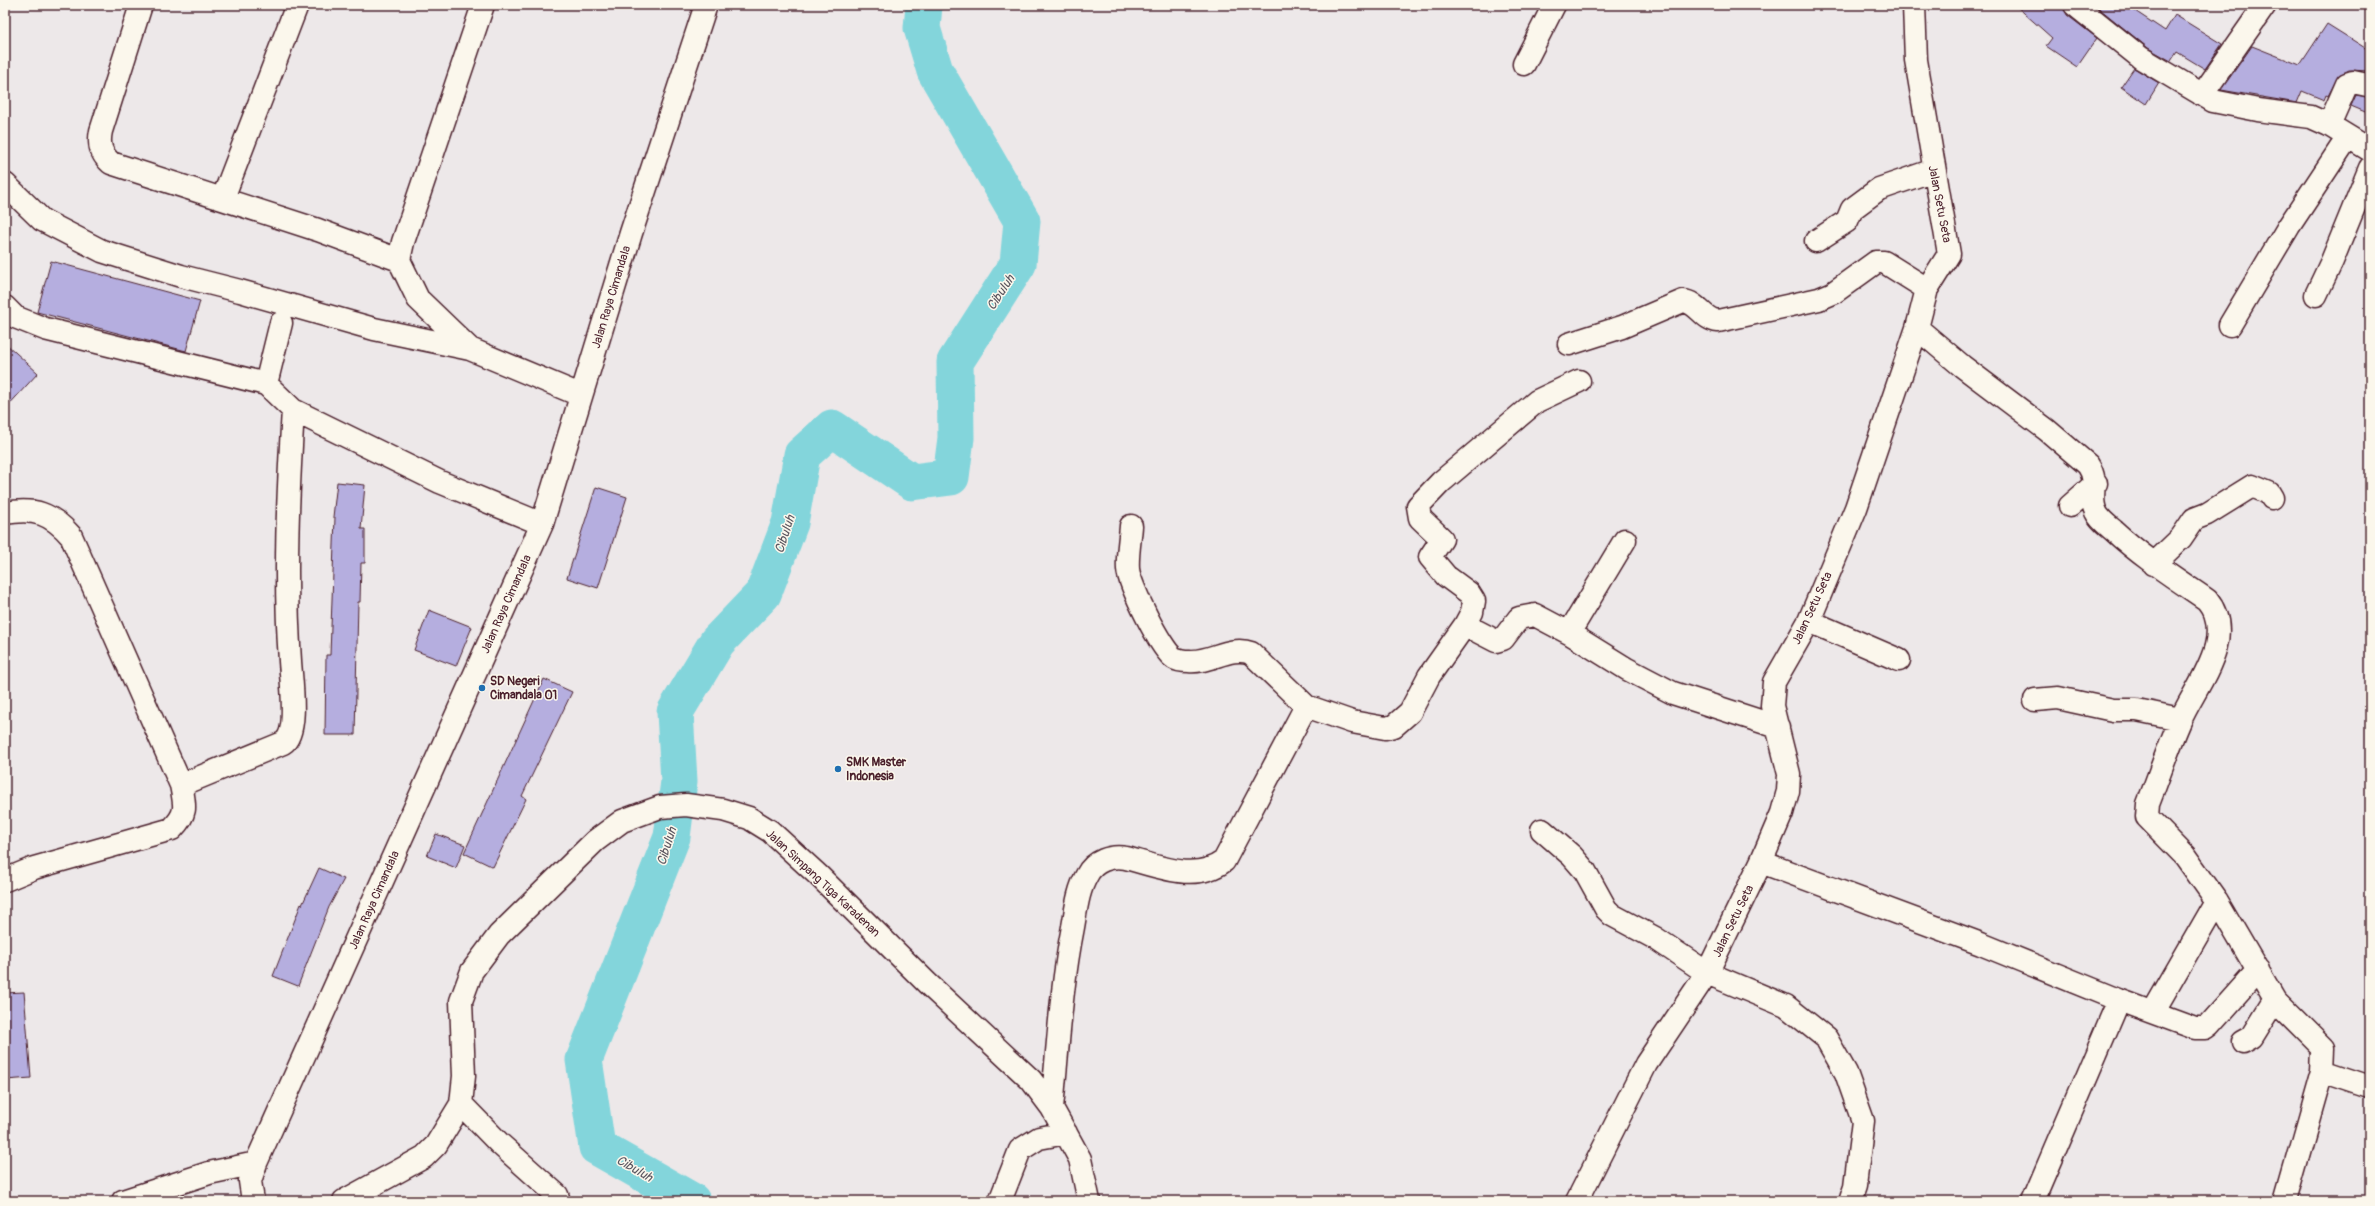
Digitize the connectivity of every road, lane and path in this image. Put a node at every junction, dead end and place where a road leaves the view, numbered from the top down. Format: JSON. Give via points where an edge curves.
{"nodes":[{"id":1,"x":141,"y":5,"type":"edge"},
{"id":2,"x":297,"y":5,"type":"edge"},
{"id":3,"x":483,"y":5,"type":"edge"},
{"id":4,"x":706,"y":5,"type":"edge"},
{"id":5,"x":1554,"y":5,"type":"edge"},
{"id":6,"x":1914,"y":5,"type":"edge"},
{"id":7,"x":2075,"y":5,"type":"edge"},
{"id":8,"x":2265,"y":5,"type":"edge"},
{"id":9,"x":1524,"y":64,"type":"dead end"},
{"id":10,"x":2370,"y":83,"type":"edge"},
{"id":11,"x":2202,"y":95,"type":"junction"},
{"id":12,"x":2329,"y":125,"type":"junction"},
{"id":13,"x":2348,"y":137,"type":"junction"},
{"id":14,"x":2370,"y":150,"type":"edge"},
{"id":15,"x":2370,"y":168,"type":"edge"},
{"id":16,"x":1934,"y":170,"type":"junction"},
{"id":17,"x":5,"y":184,"type":"edge"},
{"id":18,"x":223,"y":198,"type":"junction"},
{"id":19,"x":1816,"y":241,"type":"dead end"},
{"id":20,"x":399,"y":260,"type":"junction"},
{"id":21,"x":1927,"y":289,"type":"junction"},
{"id":22,"x":2316,"y":295,"type":"dead end"},
{"id":23,"x":5,"y":307,"type":"edge"},
{"id":24,"x":281,"y":323,"type":"dead end"},
{"id":25,"x":2230,"y":325,"type":"dead end"},
{"id":26,"x":1917,"y":328,"type":"junction"},
{"id":27,"x":1569,"y":344,"type":"dead end"},
{"id":28,"x":470,"y":349,"type":"junction"},
{"id":29,"x":1579,"y":381,"type":"dead end"},
{"id":30,"x":266,"y":384,"type":"junction"},
{"id":31,"x":580,"y":395,"type":"junction"},
{"id":32,"x":294,"y":410,"type":"junction"},
{"id":33,"x":2096,"y":483,"type":"junction"},
{"id":34,"x":2272,"y":498,"type":"dead end"},
{"id":35,"x":2070,"y":506,"type":"dead end"},
{"id":36,"x":5,"y":513,"type":"edge"},
{"id":37,"x":542,"y":524,"type":"junction"},
{"id":38,"x":1131,"y":526,"type":"dead end"},
{"id":39,"x":1625,"y":540,"type":"dead end"},
{"id":40,"x":2154,"y":564,"type":"junction"},
{"id":41,"x":1808,"y":622,"type":"junction"},
{"id":42,"x":1465,"y":625,"type":"junction"},
{"id":43,"x":1569,"y":633,"type":"junction"},
{"id":44,"x":1899,"y":660,"type":"dead end"},
{"id":45,"x":2035,"y":700,"type":"dead end"},
{"id":46,"x":1306,"y":706,"type":"junction"},
{"id":47,"x":2180,"y":719,"type":"junction"},
{"id":48,"x":1778,"y":727,"type":"junction"},
{"id":49,"x":181,"y":785,"type":"junction"},
{"id":50,"x":1542,"y":830,"type":"dead end"},
{"id":51,"x":1762,"y":862,"type":"junction"},
{"id":52,"x":5,"y":880,"type":"edge"},
{"id":53,"x":2220,"y":904,"type":"junction"},
{"id":54,"x":2258,"y":970,"type":"junction"},
{"id":55,"x":1707,"y":973,"type":"junction"},
{"id":56,"x":2182,"y":985,"type":"dead end"},
{"id":57,"x":2119,"y":1000,"type":"junction"},
{"id":58,"x":2275,"y":1000,"type":"junction"},
{"id":59,"x":2153,"y":1012,"type":"junction"},
{"id":60,"x":2243,"y":1042,"type":"dead end"},
{"id":61,"x":2322,"y":1071,"type":"junction"},
{"id":62,"x":2370,"y":1087,"type":"edge"},
{"id":63,"x":461,"y":1104,"type":"junction"},
{"id":64,"x":1052,"y":1108,"type":"junction"},
{"id":65,"x":1066,"y":1133,"type":"junction"},
{"id":66,"x":253,"y":1182,"type":"edge"},
{"id":67,"x":123,"y":1201,"type":"edge"},
{"id":68,"x":344,"y":1201,"type":"edge"},
{"id":69,"x":559,"y":1201,"type":"edge"},
{"id":70,"x":1000,"y":1201,"type":"edge"},
{"id":71,"x":1089,"y":1201,"type":"edge"},
{"id":72,"x":1577,"y":1201,"type":"edge"},
{"id":73,"x":1850,"y":1201,"type":"edge"},
{"id":74,"x":2033,"y":1201,"type":"edge"},
{"id":75,"x":2285,"y":1201,"type":"edge"}],
"edges":[{"from":1,"to":18,"type":"street","via":[[101,131],[100,148],[104,157],[111,163]]},
{"from":2,"to":18,"type":"street"},
{"from":3,"to":20,"type":"street"},
{"from":4,"to":31,"type":"street","name":"Jalan Raya Cimandala"},
{"from":5,"to":9,"type":"street"},
{"from":6,"to":16,"type":"street","name":"Jalan Setu Seta","via":[[1916,60]]},
{"from":7,"to":11,"type":"street","via":[[2141,58]]},
{"from":8,"to":11,"type":"street"},
{"from":10,"to":12,"type":"street","via":[[2347,84]]},
{"from":11,"to":12,"type":"street","via":[[2213,101],[2311,117]]},
{"from":12,"to":13,"type":"street"},
{"from":13,"to":14,"type":"street"},
{"from":13,"to":25,"type":"street","via":[[2289,226]]},
{"from":15,"to":22,"type":"street"},
{"from":16,"to":19,"type":"street","via":[[1879,189],[1852,209],[1847,221]]},
{"from":16,"to":21,"type":"street","name":"Jalan Setu Seta","via":[[1949,254]]},
{"from":17,"to":28,"type":"street","via":[[42,220],[102,251],[181,276],[240,290],[374,329]]},
{"from":18,"to":20,"type":"street"},
{"from":20,"to":28,"type":"street","via":[[418,299]]},
{"from":21,"to":26,"type":"street","name":"Jalan Setu Seta"},
{"from":21,"to":27,"type":"street","via":[[1884,262],[1876,262],[1833,293],[1819,299],[1718,321],[1711,320],[1691,302],[1683,301],[1622,327]]},
{"from":23,"to":30,"type":"street","via":[[15,316],[45,329]]},
{"from":24,"to":30,"type":"street"},
{"from":26,"to":33,"type":"street","via":[[2088,465]]},
{"from":26,"to":41,"type":"street","name":"Jalan Setu Seta","via":[[1872,464]]},
{"from":28,"to":31,"type":"street"},
{"from":29,"to":42,"type":"street","via":[[1537,401],[1441,482],[1418,506],[1420,518],[1442,539],[1430,556],[1446,576],[1469,593],[1474,602]]},
{"from":30,"to":32,"type":"street"},
{"from":31,"to":37,"type":"street","name":"Jalan Raya Cimandala"},
{"from":32,"to":37,"type":"street","via":[[434,479]]},
{"from":32,"to":49,"type":"street","via":[[288,491],[286,595],[292,696],[291,730],[287,741]]},
{"from":33,"to":35,"type":"street"},
{"from":33,"to":40,"type":"street","via":[[2093,501],[2096,513]]},
{"from":34,"to":40,"type":"street","via":[[2269,492],[2252,486],[2207,514],[2194,519],[2178,541]]},
{"from":36,"to":49,"type":"street","via":[[24,510],[44,514],[59,523],[71,536]]},
{"from":37,"to":66,"type":"street","name":"Jalan Raya Cimandala"},
{"from":38,"to":46,"type":"street","via":[[1128,557],[1130,581],[1146,615],[1174,658],[1189,661],[1207,659],[1231,651],[1245,651],[1257,657]]},
{"from":39,"to":43,"type":"street"},
{"from":40,"to":47,"type":"street","via":[[2207,600],[2215,610],[2218,624],[2215,650],[2202,683]]},
{"from":41,"to":44,"type":"street"},
{"from":41,"to":48,"type":"street","name":"Jalan Setu Seta","via":[[1774,682],[1772,706]]},
{"from":42,"to":43,"type":"street","via":[[1496,641],[1503,639],[1519,618],[1535,615]]},
{"from":42,"to":46,"type":"street","via":[[1429,676],[1410,712],[1394,726],[1385,728],[1352,722]]},
{"from":43,"to":48,"type":"street","via":[[1626,669],[1673,693]]},
{"from":45,"to":47,"type":"street","via":[[2058,698],[2113,710],[2137,710]]},
{"from":46,"to":64,"type":"street","via":[[1224,861],[1213,869],[1188,873],[1118,857],[1100,861],[1087,873],[1080,890],[1064,972]]},
{"from":47,"to":53,"type":"street","via":[[2148,804],[2147,817],[2185,856]]},
{"from":48,"to":51,"type":"street","name":"Jalan Setu Seta","via":[[1789,774],[1788,791]]},
{"from":49,"to":52,"type":"street","via":[[185,807],[182,819],[172,829],[34,868]]},
{"from":50,"to":55,"type":"street","via":[[1585,871],[1612,915],[1655,938]]},
{"from":51,"to":55,"type":"street","name":"Jalan Setu Seta"},
{"from":51,"to":57,"type":"street","via":[[1988,946]]},
{"from":53,"to":54,"type":"street"},
{"from":53,"to":56,"type":"street"},
{"from":53,"to":59,"type":"street"},
{"from":54,"to":58,"type":"street"},
{"from":54,"to":59,"type":"street","via":[[2205,1028],[2195,1028]]},
{"from":55,"to":72,"type":"street","name":"Jalan Setu Seta","via":[[1646,1064]]},
{"from":55,"to":73,"type":"street","via":[[1786,1006],[1826,1038],[1846,1073],[1863,1121],[1855,1186]]},
{"from":57,"to":59,"type":"street"},
{"from":57,"to":74,"type":"street"},
{"from":58,"to":60,"type":"street","via":[[2252,1038]]},
{"from":58,"to":61,"type":"street","via":[[2322,1048]]},
{"from":61,"to":62,"type":"street"},
{"from":61,"to":75,"type":"street"},
{"from":63,"to":64,"type":"street","name":"Jalan Simpang Tiga Karadenan","via":[[464,1076],[461,1001],[472,971],[499,935],[595,841],[622,821],[660,807],[686,805],[723,810],[749,818],[770,831],[1030,1080]]},
{"from":63,"to":68,"type":"street","name":"Jalan Simpang Tiga Karadenan","via":[[436,1145],[424,1156]]},
{"from":63,"to":69,"type":"street","via":[[557,1196]]},
{"from":64,"to":65,"type":"street","name":"Jalan Simpang Tiga Karadenan"},
{"from":65,"to":70,"type":"street","via":[[1039,1138],[1020,1150]]},
{"from":65,"to":71,"type":"street","name":"Jalan Simpang Tiga Karadenan","via":[[1080,1159]]},
{"from":66,"to":67,"type":"street","via":[[209,1173]]}]}
